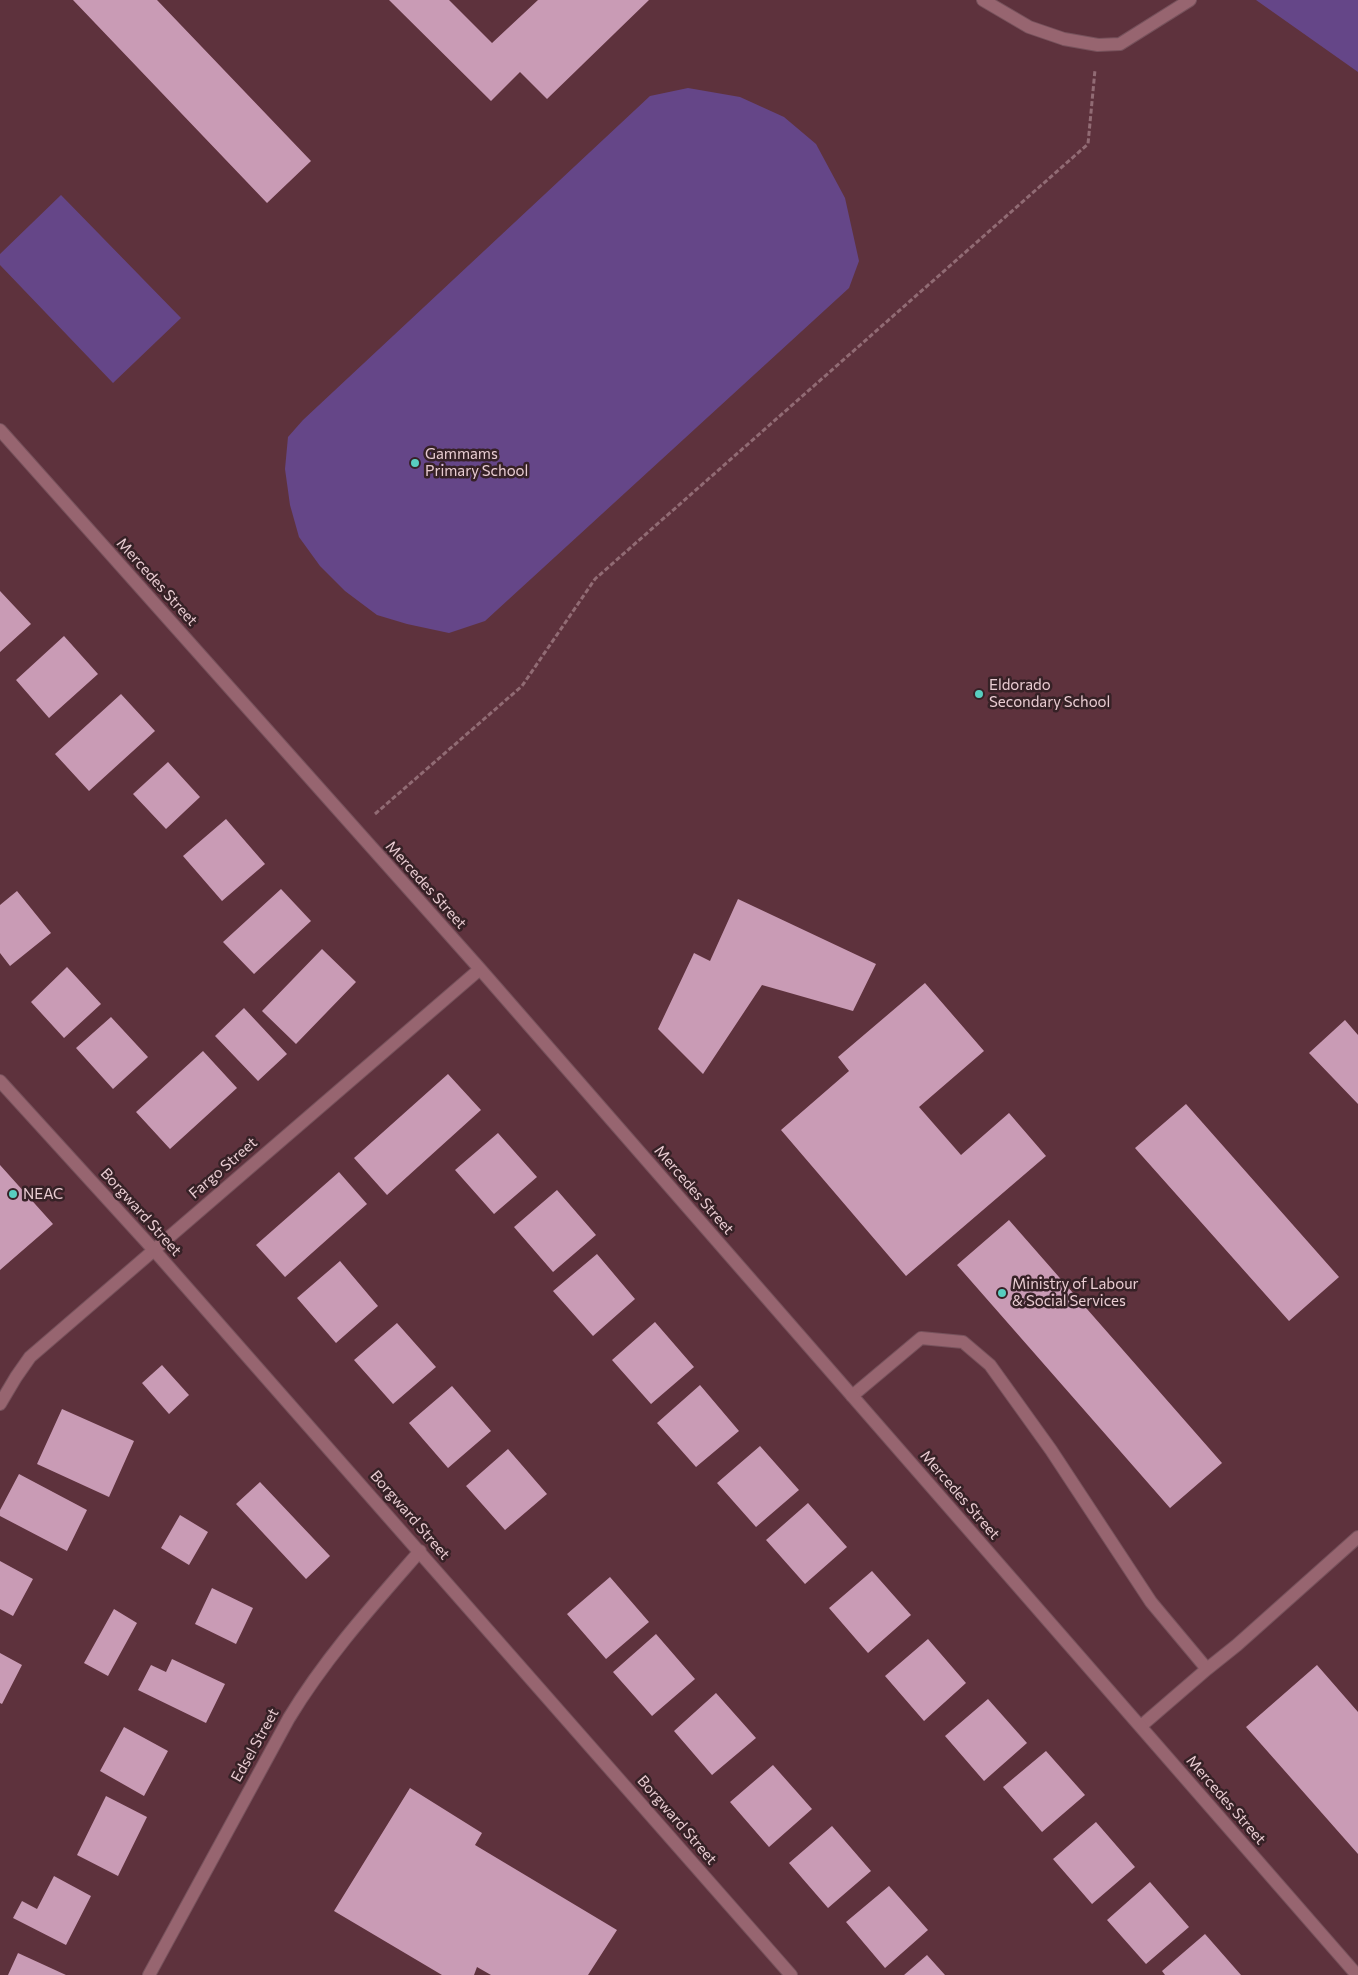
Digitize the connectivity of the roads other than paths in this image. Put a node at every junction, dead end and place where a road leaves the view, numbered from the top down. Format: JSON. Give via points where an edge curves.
{"nodes":[{"id":1,"x":983,"y":0,"type":"edge"},
{"id":2,"x":1190,"y":0,"type":"edge"},
{"id":3,"x":0,"y":430,"type":"edge"},
{"id":4,"x":480,"y":969,"type":"junction"},
{"id":5,"x":0,"y":1081,"type":"edge"},
{"id":6,"x":153,"y":1249,"type":"junction"},
{"id":7,"x":852,"y":1396,"type":"junction"},
{"id":8,"x":0,"y":1404,"type":"edge"},
{"id":9,"x":1358,"y":1536,"type":"edge"},
{"id":10,"x":420,"y":1551,"type":"junction"},
{"id":11,"x":1207,"y":1668,"type":"junction"},
{"id":12,"x":1141,"y":1726,"type":"junction"},
{"id":13,"x":149,"y":1975,"type":"edge"},
{"id":14,"x":791,"y":1975,"type":"edge"},
{"id":15,"x":1357,"y":1975,"type":"edge"}],
"edges":[{"from":1,"to":2,"type":"street","via":[[1029,27],[1064,39],[1098,45],[1120,44]]},
{"from":3,"to":4,"type":"street","name":"Mercedes Street"},
{"from":4,"to":6,"type":"street","name":"Fargo Street"},
{"from":4,"to":7,"type":"street","name":"Mercedes Street"},
{"from":5,"to":6,"type":"street","name":"Borgward Street"},
{"from":6,"to":8,"type":"street","name":"Fargo Street","via":[[30,1357]]},
{"from":6,"to":10,"type":"street","name":"Borgward Street"},
{"from":7,"to":11,"type":"street","via":[[921,1338],[963,1342],[990,1365],[1051,1450],[1151,1602]]},
{"from":7,"to":12,"type":"street","name":"Mercedes Street"},
{"from":9,"to":11,"type":"street","via":[[1237,1646]]},
{"from":10,"to":13,"type":"street","name":"Edsel Street","via":[[308,1686]]},
{"from":10,"to":14,"type":"street","name":"Borgward Street"},
{"from":11,"to":12,"type":"street"},
{"from":12,"to":15,"type":"street","name":"Mercedes Street"}]}
